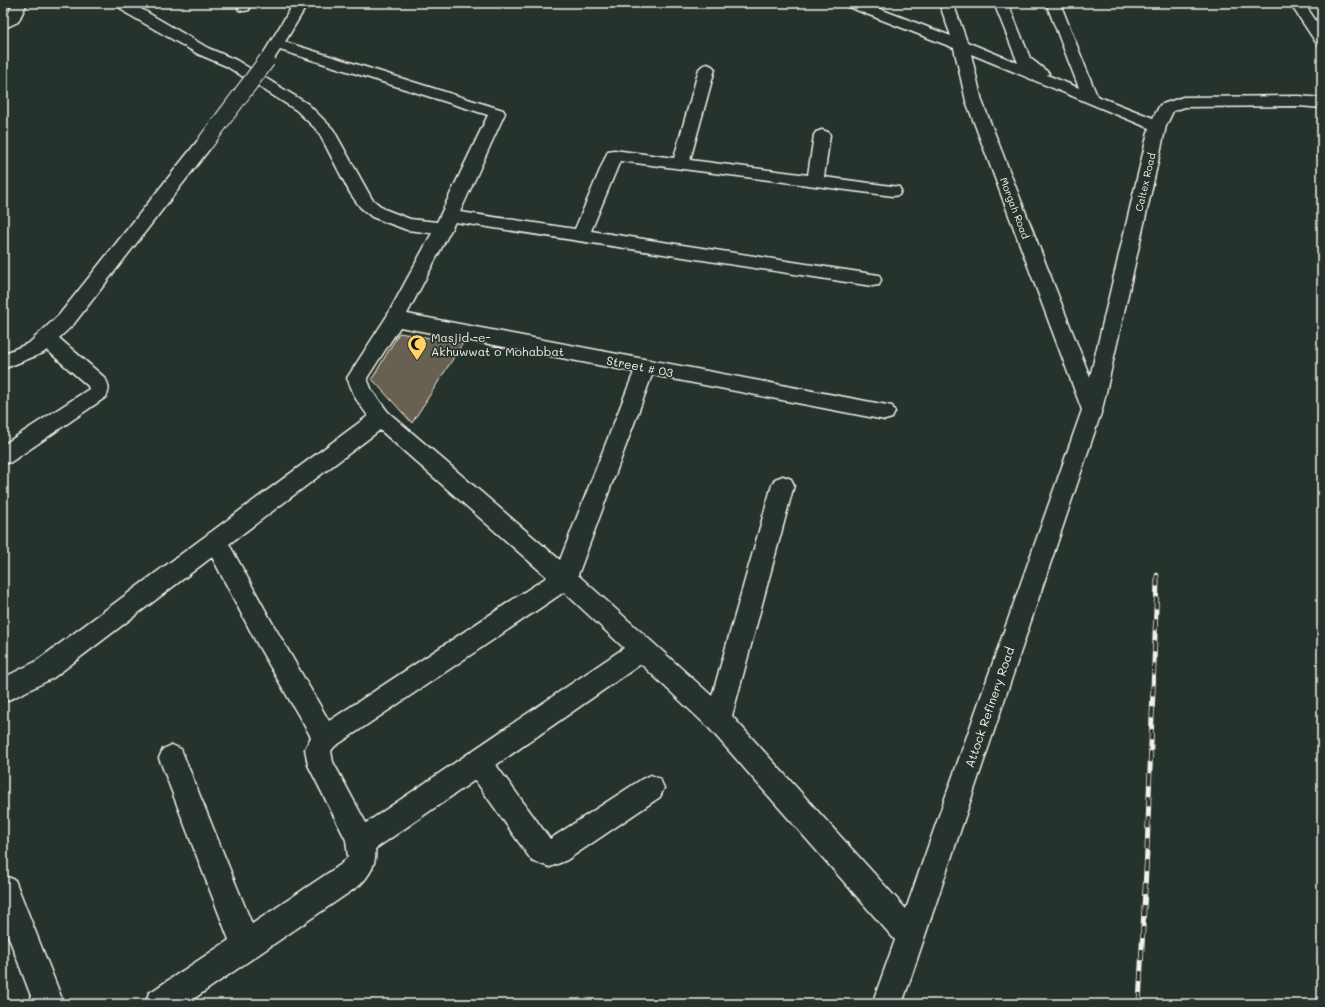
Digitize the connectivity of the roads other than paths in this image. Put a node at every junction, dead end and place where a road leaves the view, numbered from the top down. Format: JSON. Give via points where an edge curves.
{"nodes":[{"id":1,"x":20,"y":3,"type":"edge"},
{"id":2,"x":122,"y":3,"type":"edge"},
{"id":3,"x":301,"y":3,"type":"edge"},
{"id":4,"x":851,"y":3,"type":"edge"},
{"id":5,"x":946,"y":3,"type":"edge"},
{"id":6,"x":1001,"y":3,"type":"edge"},
{"id":7,"x":1053,"y":3,"type":"edge"},
{"id":8,"x":1298,"y":5,"type":"dead end"},
{"id":9,"x":3,"y":24,"type":"edge"},
{"id":10,"x":1322,"y":41,"type":"edge"},
{"id":11,"x":276,"y":44,"type":"junction"},
{"id":12,"x":961,"y":45,"type":"junction"},
{"id":13,"x":707,"y":69,"type":"dead end"},
{"id":14,"x":1058,"y":85,"type":"junction"},
{"id":15,"x":1091,"y":99,"type":"junction"},
{"id":16,"x":1322,"y":103,"type":"edge"},
{"id":17,"x":1158,"y":126,"type":"junction"},
{"id":18,"x":822,"y":135,"type":"dead end"},
{"id":19,"x":680,"y":164,"type":"junction"},
{"id":20,"x":815,"y":181,"type":"junction"},
{"id":21,"x":893,"y":191,"type":"dead end"},
{"id":22,"x":446,"y":222,"type":"junction"},
{"id":23,"x":581,"y":236,"type":"junction"},
{"id":24,"x":872,"y":280,"type":"dead end"},
{"id":25,"x":395,"y":319,"type":"junction"},
{"id":26,"x":46,"y":338,"type":"junction"},
{"id":27,"x":3,"y":362,"type":"edge"},
{"id":28,"x":645,"y":368,"type":"junction"},
{"id":29,"x":1092,"y":410,"type":"junction"},
{"id":30,"x":885,"y":412,"type":"dead end"},
{"id":31,"x":382,"y":418,"type":"junction"},
{"id":32,"x":3,"y":456,"type":"edge"},
{"id":33,"x":783,"y":485,"type":"dead end"},
{"id":34,"x":216,"y":542,"type":"junction"},
{"id":35,"x":565,"y":578,"type":"junction"},
{"id":36,"x":642,"y":649,"type":"junction"},
{"id":37,"x":3,"y":691,"type":"edge"},
{"id":38,"x":718,"y":719,"type":"junction"},
{"id":39,"x":325,"y":738,"type":"junction"},
{"id":40,"x":172,"y":758,"type":"dead end"},
{"id":41,"x":478,"y":762,"type":"junction"},
{"id":42,"x":651,"y":788,"type":"dead end"},
{"id":43,"x":360,"y":844,"type":"junction"},
{"id":44,"x":5,"y":890,"type":"dead end"},
{"id":45,"x":910,"y":935,"type":"junction"},
{"id":46,"x":246,"y":946,"type":"junction"},
{"id":47,"x":49,"y":1004,"type":"edge"},
{"id":48,"x":160,"y":1004,"type":"edge"},
{"id":49,"x":887,"y":1004,"type":"edge"}],
"edges":[{"from":1,"to":9,"type":"street","via":[[13,19]]},
{"from":2,"to":22,"type":"street","via":[[203,51],[231,63],[302,107],[324,129],[359,193],[378,213],[407,224]]},
{"from":3,"to":11,"type":"street"},
{"from":4,"to":12,"type":"street"},
{"from":5,"to":12,"type":"street","name":"Morgah Road"},
{"from":6,"to":14,"type":"street","via":[[1023,60]]},
{"from":7,"to":15,"type":"street"},
{"from":8,"to":10,"type":"street"},
{"from":11,"to":22,"type":"street","via":[[497,113]]},
{"from":11,"to":26,"type":"street","bridge":true,"via":[[267,60],[204,143],[66,320]]},
{"from":12,"to":14,"type":"street"},
{"from":12,"to":29,"type":"street","name":"Morgah Road","via":[[974,101]]},
{"from":13,"to":19,"type":"street"},
{"from":14,"to":15,"type":"street"},
{"from":15,"to":17,"type":"street"},
{"from":16,"to":17,"type":"street","name":"Caltex Road","via":[[1183,102],[1166,108]]},
{"from":17,"to":29,"type":"street","name":"Caltex Road"},
{"from":18,"to":20,"type":"street"},
{"from":19,"to":20,"type":"street"},
{"from":19,"to":23,"type":"street","via":[[614,155]]},
{"from":20,"to":21,"type":"street"},
{"from":22,"to":23,"type":"street"},
{"from":22,"to":25,"type":"street"},
{"from":23,"to":24,"type":"street"},
{"from":25,"to":28,"type":"street","name":"Street # 03"},
{"from":25,"to":31,"type":"street","via":[[356,378],[363,394]]},
{"from":26,"to":27,"type":"street","via":[[36,348]]},
{"from":26,"to":32,"type":"street","via":[[98,383],[99,392]]},
{"from":28,"to":30,"type":"street","name":"Street # 03"},
{"from":28,"to":35,"type":"street"},
{"from":29,"to":45,"type":"street","name":"Attock Refinery Road"},
{"from":31,"to":34,"type":"street"},
{"from":31,"to":35,"type":"street"},
{"from":33,"to":38,"type":"street"},
{"from":34,"to":37,"type":"street","via":[[44,670]]},
{"from":34,"to":39,"type":"street"},
{"from":35,"to":36,"type":"street"},
{"from":35,"to":39,"type":"street"},
{"from":36,"to":38,"type":"street"},
{"from":36,"to":41,"type":"street"},
{"from":38,"to":45,"type":"street"},
{"from":39,"to":43,"type":"street","via":[[318,749],[321,765],[359,837]]},
{"from":40,"to":46,"type":"street"},
{"from":41,"to":42,"type":"street","via":[[542,851],[550,853]]},
{"from":41,"to":43,"type":"street"},
{"from":43,"to":46,"type":"street","via":[[362,858],[350,875]]},
{"from":44,"to":47,"type":"street"},
{"from":45,"to":49,"type":"street","name":"Attock Refinery Road"},
{"from":46,"to":48,"type":"street"}]}
